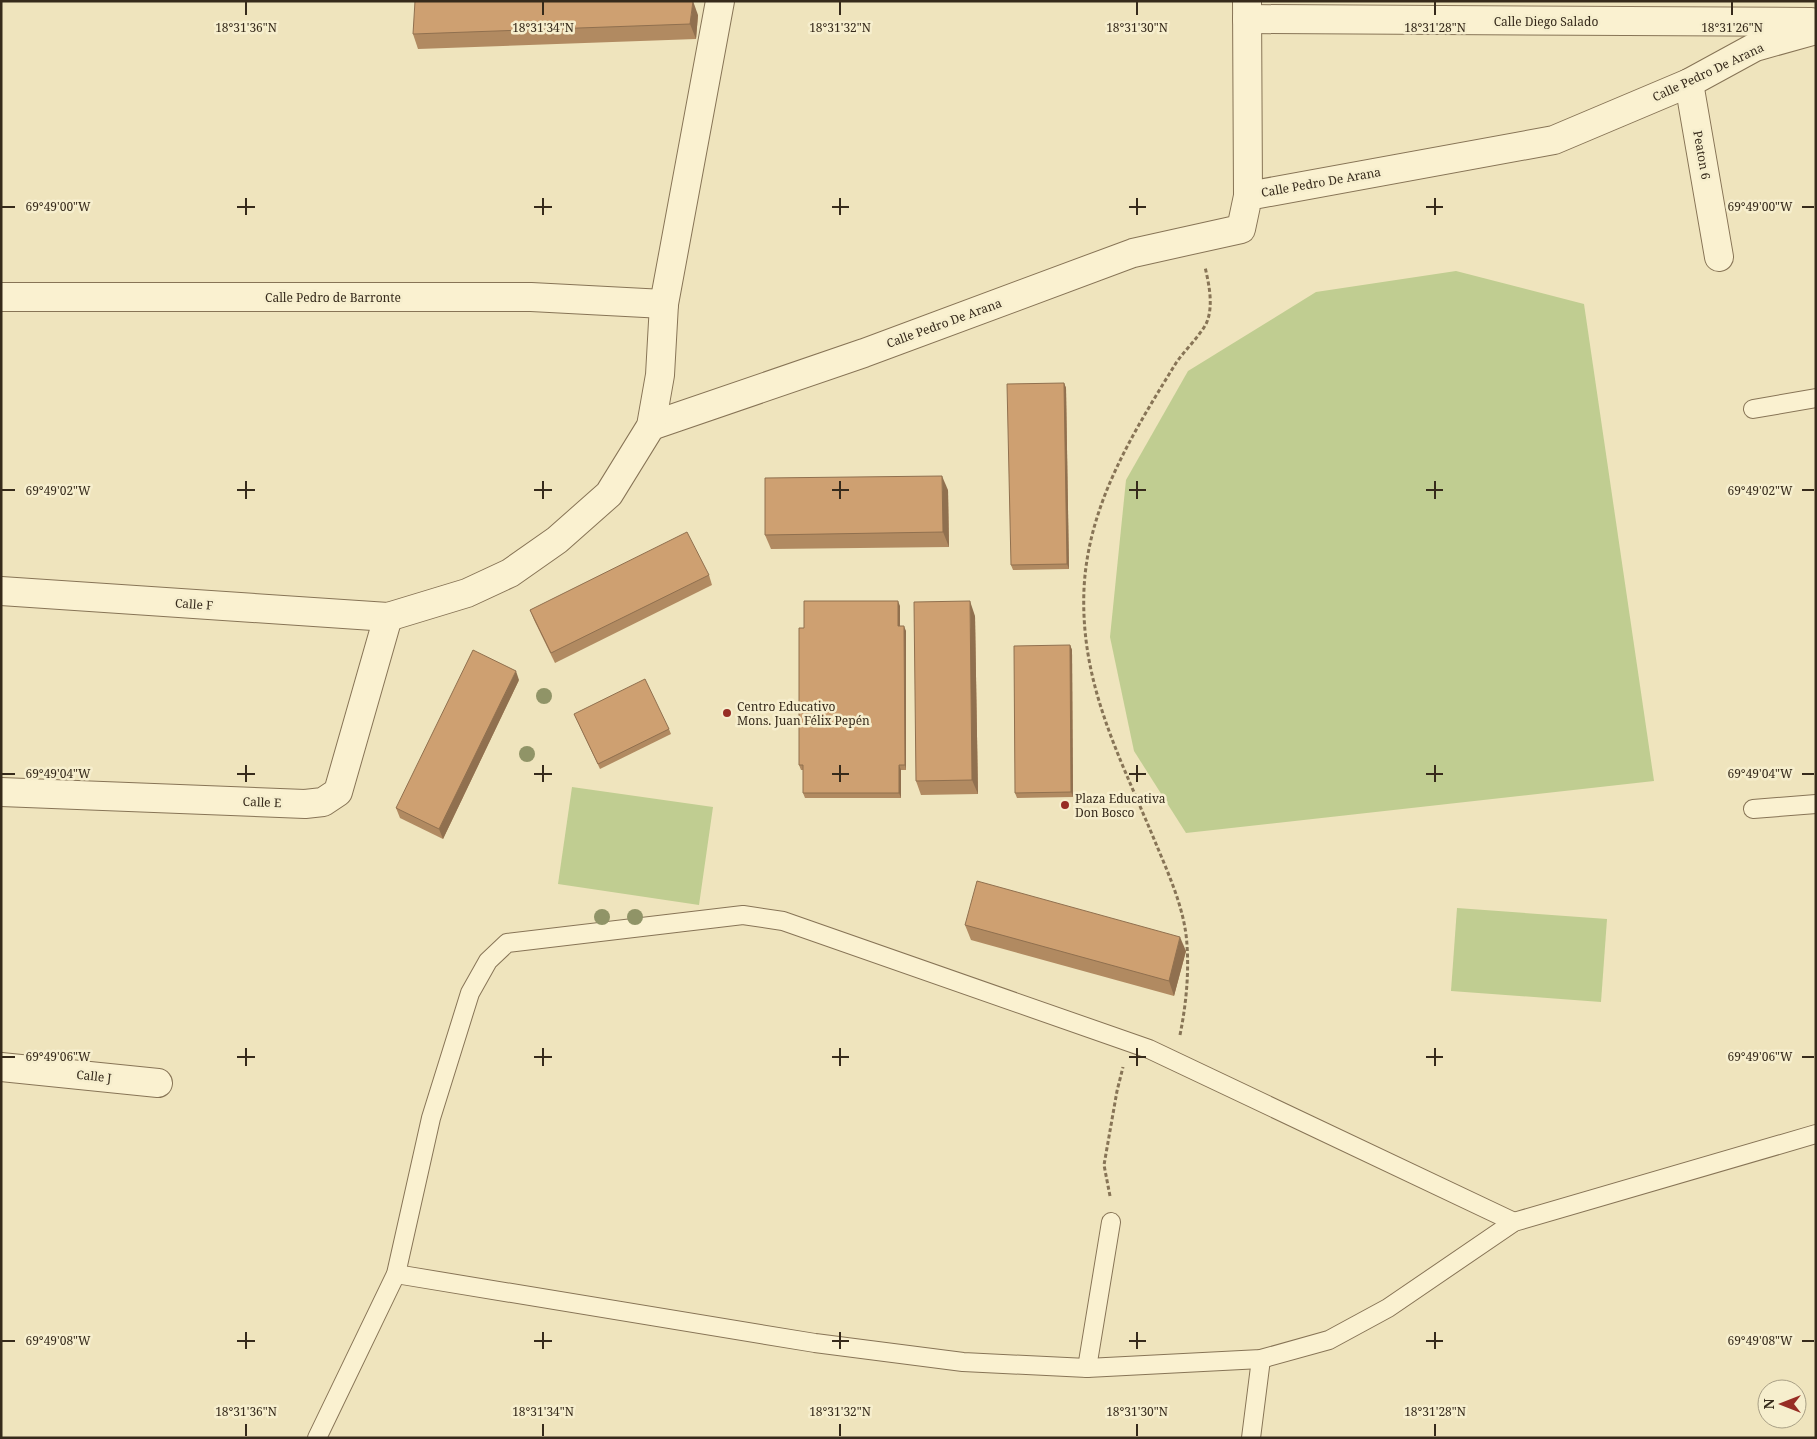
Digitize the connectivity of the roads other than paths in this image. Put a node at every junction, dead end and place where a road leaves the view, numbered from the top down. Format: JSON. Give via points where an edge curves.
{"nodes":[{"id":1,"x":720,"y":1,"type":"edge"},
{"id":2,"x":1247,"y":10,"type":"edge"},
{"id":3,"x":1816,"y":22,"type":"edge"},
{"id":4,"x":1816,"y":30,"type":"edge"},
{"id":5,"x":1689,"y":83,"type":"junction"},
{"id":6,"x":1248,"y":196,"type":"junction"},
{"id":7,"x":1719,"y":257,"type":"dead end"},
{"id":8,"x":1,"y":297,"type":"edge"},
{"id":9,"x":664,"y":304,"type":"junction"},
{"id":10,"x":1816,"y":398,"type":"edge"},
{"id":11,"x":1752,"y":410,"type":"dead end"},
{"id":12,"x":651,"y":426,"type":"junction"},
{"id":13,"x":1,"y":591,"type":"edge"},
{"id":14,"x":388,"y":617,"type":"junction"},
{"id":15,"x":1,"y":792,"type":"edge"},
{"id":16,"x":1816,"y":804,"type":"edge"},
{"id":17,"x":1752,"y":809,"type":"dead end"},
{"id":18,"x":1,"y":1067,"type":"edge"},
{"id":19,"x":158,"y":1083,"type":"dead end"},
{"id":20,"x":1816,"y":1134,"type":"edge"},
{"id":21,"x":1111,"y":1222,"type":"road end"},
{"id":22,"x":1514,"y":1222,"type":"junction"},
{"id":23,"x":396,"y":1274,"type":"junction"},
{"id":24,"x":1261,"y":1360,"type":"junction"},
{"id":25,"x":1087,"y":1368,"type":"junction"},
{"id":26,"x":317,"y":1438,"type":"edge"},
{"id":27,"x":1251,"y":1438,"type":"edge"}],
"edges":[{"from":1,"to":9,"type":"street"},
{"from":2,"to":3,"type":"street","name":"Calle Diego Salado"},
{"from":2,"to":6,"type":"street"},
{"from":4,"to":5,"type":"street","name":"Calle Pedro De Arana","via":[[1755,47]]},
{"from":5,"to":6,"type":"street","name":"Calle Pedro De Arana","via":[[1554,140]]},
{"from":5,"to":7,"type":"street","name":"Peaton 6"},
{"from":6,"to":12,"type":"street","name":"Calle Pedro De Arana","via":[[1241,229],[1133,253],[864,353]]},
{"from":8,"to":9,"type":"street","name":"Calle Pedro de Barronte","via":[[532,297]]},
{"from":9,"to":12,"type":"street","via":[[660,375]]},
{"from":10,"to":11,"type":"lane"},
{"from":12,"to":14,"type":"street","via":[[609,494],[557,540],[510,573],[467,593]]},
{"from":13,"to":14,"type":"street","name":"Calle F"},
{"from":14,"to":15,"type":"street","name":"Calle E","via":[[338,792],[323,802],[305,804]]},
{"from":16,"to":17,"type":"lane"},
{"from":18,"to":19,"type":"street","name":"Calle J"},
{"from":20,"to":22,"type":"lane"},
{"from":21,"to":25,"type":"lane"},
{"from":22,"to":23,"type":"lane","via":[[1130,1043],[783,921],[743,915],[507,943],[488,961],[470,993],[431,1118]]},
{"from":22,"to":24,"type":"lane","via":[[1388,1308],[1329,1340]]},
{"from":23,"to":25,"type":"lane","via":[[816,1343],[962,1362]]},
{"from":23,"to":26,"type":"lane"},
{"from":24,"to":25,"type":"lane"},
{"from":24,"to":27,"type":"lane"}]}
